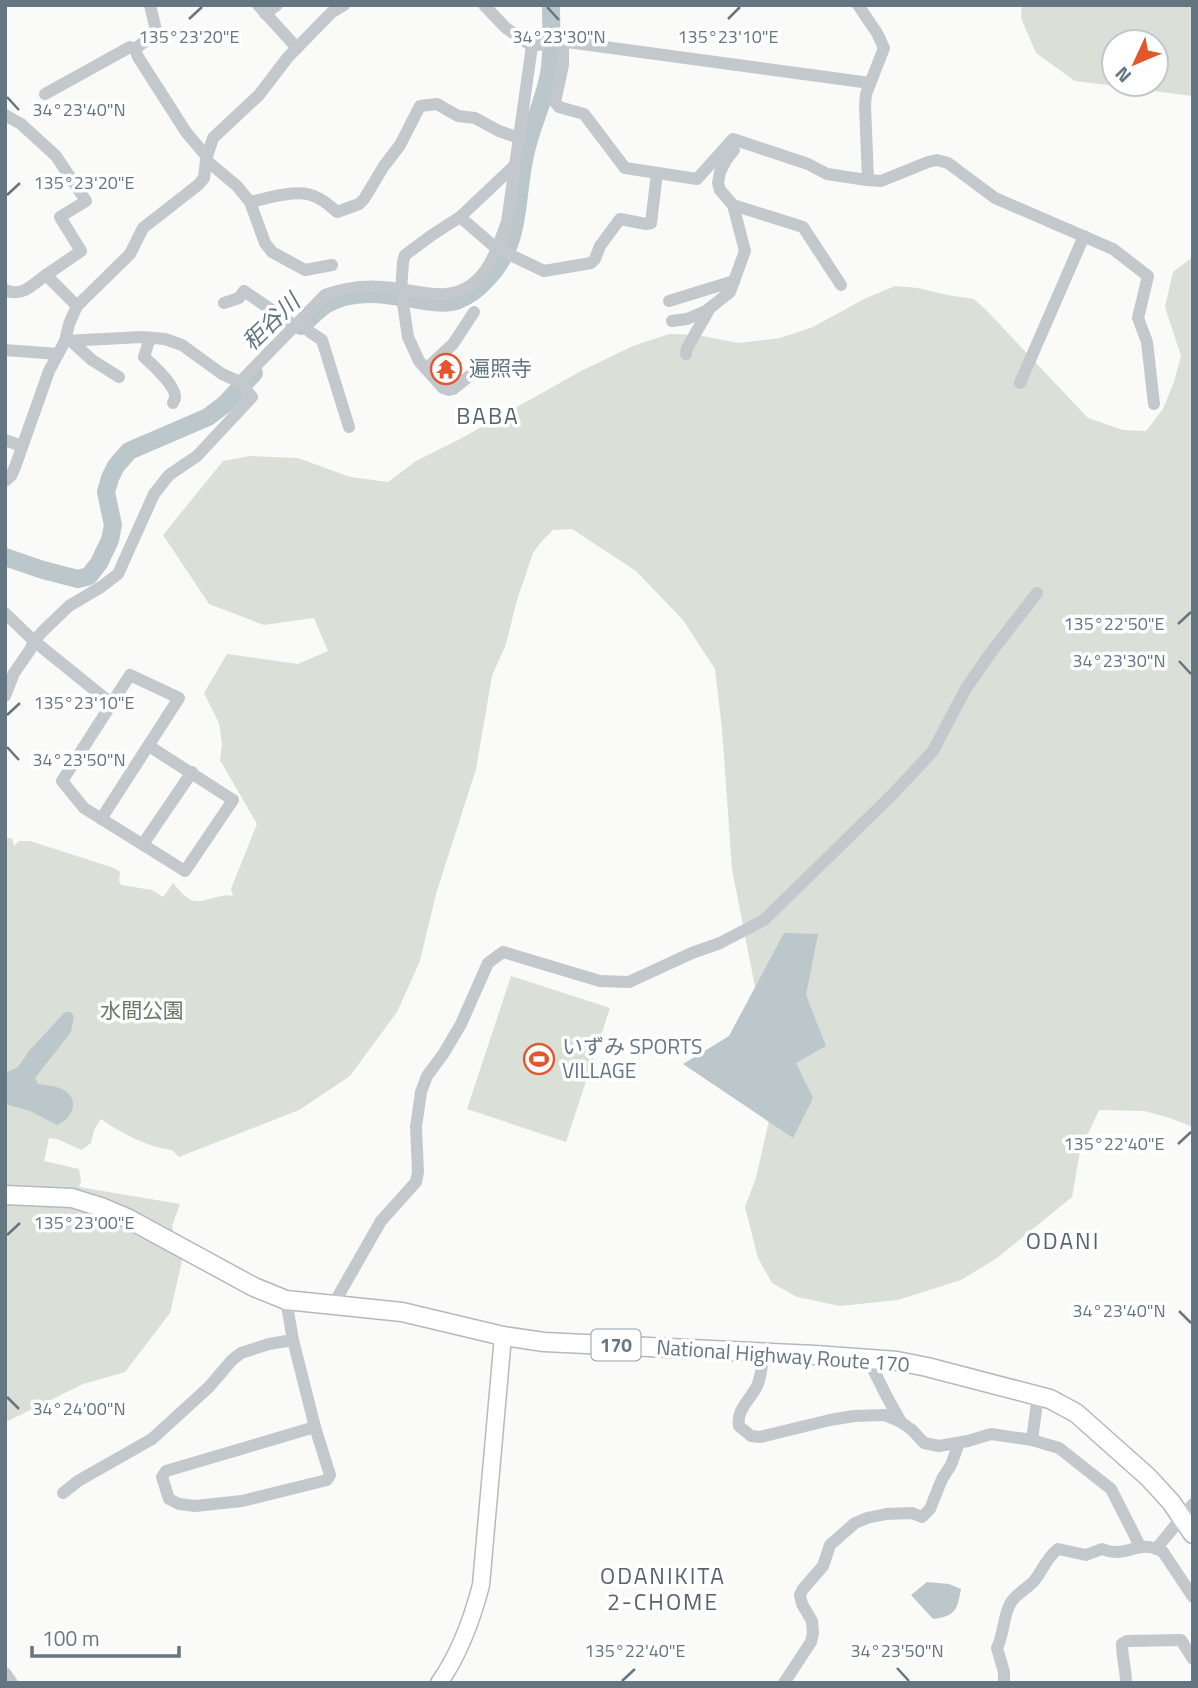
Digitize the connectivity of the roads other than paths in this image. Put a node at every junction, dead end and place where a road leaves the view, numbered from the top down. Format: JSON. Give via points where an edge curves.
{"nodes":[{"id":1,"x":150,"y":5,"type":"edge"},
{"id":2,"x":277,"y":5,"type":"edge"},
{"id":3,"x":344,"y":5,"type":"edge"},
{"id":4,"x":484,"y":5,"type":"edge"},
{"id":5,"x":858,"y":5,"type":"edge"},
{"id":6,"x":261,"y":10,"type":"edge"},
{"id":7,"x":562,"y":41,"type":"junction"},
{"id":8,"x":532,"y":46,"type":"junction"},
{"id":9,"x":298,"y":48,"type":"junction"},
{"id":10,"x":135,"y":49,"type":"junction"},
{"id":11,"x":870,"y":83,"type":"junction"},
{"id":12,"x":45,"y":94,"type":"dead end"},
{"id":13,"x":5,"y":115,"type":"edge"},
{"id":14,"x":519,"y":138,"type":"junction"},
{"id":15,"x":742,"y":142,"type":"junction"},
{"id":16,"x":206,"y":159,"type":"junction"},
{"id":17,"x":515,"y":165,"type":"junction"},
{"id":18,"x":657,"y":173,"type":"junction"},
{"id":19,"x":868,"y":180,"type":"junction"},
{"id":20,"x":250,"y":202,"type":"junction"},
{"id":21,"x":733,"y":205,"type":"junction"},
{"id":22,"x":460,"y":217,"type":"junction"},
{"id":23,"x":1084,"y":236,"type":"junction"},
{"id":24,"x":496,"y":248,"type":"junction"},
{"id":25,"x":332,"y":265,"type":"dead end"},
{"id":26,"x":46,"y":275,"type":"junction"},
{"id":27,"x":734,"y":281,"type":"junction"},
{"id":28,"x":841,"y":285,"type":"dead end"},
{"id":29,"x":5,"y":290,"type":"edge"},
{"id":30,"x":401,"y":291,"type":"junction"},
{"id":31,"x":669,"y":301,"type":"dead end"},
{"id":32,"x":224,"y":303,"type":"dead end"},
{"id":33,"x":77,"y":306,"type":"junction"},
{"id":34,"x":711,"y":307,"type":"junction"},
{"id":35,"x":474,"y":312,"type":"dead end"},
{"id":36,"x":672,"y":321,"type":"dead end"},
{"id":37,"x":297,"y":324,"type":"junction"},
{"id":38,"x":150,"y":338,"type":"junction"},
{"id":39,"x":67,"y":341,"type":"junction"},
{"id":40,"x":5,"y":350,"type":"edge"},
{"id":41,"x":58,"y":354,"type":"junction"},
{"id":42,"x":686,"y":354,"type":"dead end"},
{"id":43,"x":481,"y":367,"type":"dead end"},
{"id":44,"x":426,"y":369,"type":"junction"},
{"id":45,"x":118,"y":377,"type":"dead end"},
{"id":46,"x":1020,"y":383,"type":"dead end"},
{"id":47,"x":245,"y":387,"type":"junction"},
{"id":48,"x":173,"y":403,"type":"dead end"},
{"id":49,"x":1153,"y":404,"type":"dead end"},
{"id":50,"x":349,"y":427,"type":"dead end"},
{"id":51,"x":5,"y":440,"type":"edge"},
{"id":52,"x":22,"y":446,"type":"junction"},
{"id":53,"x":5,"y":481,"type":"edge"},
{"id":54,"x":1037,"y":593,"type":"dead end"},
{"id":55,"x":5,"y":613,"type":"edge"},
{"id":56,"x":34,"y":641,"type":"junction"},
{"id":57,"x":5,"y":695,"type":"edge"},
{"id":58,"x":112,"y":704,"type":"junction"},
{"id":59,"x":149,"y":746,"type":"junction"},
{"id":60,"x":192,"y":772,"type":"junction"},
{"id":61,"x":101,"y":819,"type":"junction"},
{"id":62,"x":143,"y":845,"type":"junction"},
{"id":63,"x":5,"y":1195,"type":"edge"},
{"id":64,"x":286,"y":1300,"type":"junction"},
{"id":65,"x":333,"y":1305,"type":"junction"},
{"id":66,"x":503,"y":1336,"type":"junction"},
{"id":67,"x":293,"y":1340,"type":"junction"},
{"id":68,"x":763,"y":1353,"type":"junction"},
{"id":69,"x":868,"y":1359,"type":"junction"},
{"id":70,"x":1038,"y":1395,"type":"junction"},
{"id":71,"x":901,"y":1422,"type":"junction"},
{"id":72,"x":315,"y":1427,"type":"junction"},
{"id":73,"x":1032,"y":1440,"type":"junction"},
{"id":74,"x":958,"y":1443,"type":"junction"},
{"id":75,"x":63,"y":1493,"type":"dead end"},
{"id":76,"x":1187,"y":1510,"type":"edge"},
{"id":77,"x":1193,"y":1534,"type":"edge"},
{"id":78,"x":1140,"y":1546,"type":"junction"},
{"id":79,"x":1156,"y":1549,"type":"junction"},
{"id":80,"x":1193,"y":1597,"type":"edge"},
{"id":81,"x":1193,"y":1659,"type":"edge"},
{"id":82,"x":5,"y":1673,"type":"edge"},
{"id":83,"x":12,"y":1683,"type":"edge"},
{"id":84,"x":439,"y":1683,"type":"edge"},
{"id":85,"x":784,"y":1683,"type":"edge"},
{"id":86,"x":1004,"y":1683,"type":"edge"},
{"id":87,"x":1126,"y":1683,"type":"edge"}],
"edges":[{"from":1,"to":10,"type":"street","via":[[156,30]]},
{"from":2,"to":6,"type":"street"},
{"from":3,"to":9,"type":"street"},
{"from":4,"to":8,"type":"street"},
{"from":5,"to":11,"type":"street","via":[[884,48]]},
{"from":6,"to":9,"type":"street"},
{"from":7,"to":8,"type":"street"},
{"from":7,"to":11,"type":"street"},
{"from":7,"to":18,"type":"street","via":[[563,65],[555,102],[584,114],[625,168]]},
{"from":8,"to":14,"type":"street"},
{"from":9,"to":16,"type":"street","via":[[259,95],[213,138]]},
{"from":10,"to":12,"type":"street","via":[[130,47]]},
{"from":10,"to":16,"type":"street"},
{"from":11,"to":19,"type":"street","via":[[865,105]]},
{"from":13,"to":26,"type":"street","via":[[41,140],[86,201],[60,217],[81,251]]},
{"from":14,"to":17,"type":"street"},
{"from":14,"to":20,"type":"street","via":[[437,104],[421,106],[359,204],[337,212],[309,194]]},
{"from":15,"to":18,"type":"street","via":[[733,139],[697,179]]},
{"from":15,"to":19,"type":"street","via":[[827,174]]},
{"from":15,"to":21,"type":"street","via":[[726,160],[718,183]]},
{"from":16,"to":20,"type":"street"},
{"from":16,"to":33,"type":"street","via":[[198,186],[143,228],[130,254]]},
{"from":17,"to":22,"type":"street"},
{"from":17,"to":24,"type":"street","via":[[507,222]]},
{"from":18,"to":24,"type":"street","via":[[652,223],[620,219],[591,263],[544,271]]},
{"from":19,"to":23,"type":"street","via":[[881,181],[937,160],[948,163],[995,198]]},
{"from":20,"to":25,"type":"street","via":[[271,252],[305,270]]},
{"from":21,"to":27,"type":"street","via":[[745,251]]},
{"from":21,"to":28,"type":"street","via":[[803,227]]},
{"from":22,"to":24,"type":"street"},
{"from":22,"to":30,"type":"street","via":[[405,255]]},
{"from":23,"to":46,"type":"street"},
{"from":23,"to":49,"type":"street","via":[[1113,249],[1148,276],[1138,318],[1147,342]]},
{"from":24,"to":30,"type":"street","via":[[479,278],[460,291],[435,295]]},
{"from":26,"to":29,"type":"street","via":[[21,293]]},
{"from":26,"to":33,"type":"street"},
{"from":27,"to":31,"type":"street"},
{"from":27,"to":34,"type":"street","via":[[730,292]]},
{"from":30,"to":37,"type":"street","via":[[366,286],[341,289],[325,295]]},
{"from":30,"to":44,"type":"street","via":[[408,337]]},
{"from":32,"to":37,"type":"street","via":[[240,298],[244,291]]},
{"from":33,"to":39,"type":"street"},
{"from":34,"to":36,"type":"street"},
{"from":34,"to":42,"type":"street"},
{"from":35,"to":44,"type":"street","via":[[453,344]]},
{"from":37,"to":47,"type":"street"},
{"from":37,"to":50,"type":"street","via":[[322,340]]},
{"from":38,"to":39,"type":"street"},
{"from":38,"to":47,"type":"street","via":[[182,345]]},
{"from":38,"to":48,"type":"street","via":[[144,357],[175,394]]},
{"from":39,"to":41,"type":"street"},
{"from":39,"to":45,"type":"street"},
{"from":40,"to":41,"type":"street"},
{"from":41,"to":52,"type":"street"},
{"from":43,"to":44,"type":"street","via":[[453,390],[443,388]]},
{"from":47,"to":56,"type":"street","via":[[252,397],[154,494],[118,574],[69,606]]},
{"from":51,"to":52,"type":"street"},
{"from":52,"to":53,"type":"street"},
{"from":54,"to":65,"type":"street","via":[[965,690],[927,760],[764,920],[629,982],[600,981],[503,952],[488,963],[461,1024],[421,1092],[416,1182],[382,1221]]},
{"from":55,"to":56,"type":"street"},
{"from":56,"to":57,"type":"street"},
{"from":56,"to":58,"type":"street"},
{"from":58,"to":59,"type":"street","via":[[130,676],[179,698]]},
{"from":58,"to":61,"type":"street","via":[[62,781]]},
{"from":59,"to":60,"type":"street"},
{"from":59,"to":61,"type":"street"},
{"from":60,"to":62,"type":"street"},
{"from":60,"to":62,"type":"street","via":[[233,800],[185,871]]},
{"from":61,"to":62,"type":"street"},
{"from":63,"to":64,"type":"highway","name":"National Highway Route 170","number":"170","via":[[72,1198],[94,1204]]},
{"from":64,"to":65,"type":"highway","name":"National Highway Route 170","number":"170"},
{"from":64,"to":67,"type":"street"},
{"from":65,"to":66,"type":"highway","name":"National Highway Route 170","number":"170","via":[[402,1312]]},
{"from":66,"to":68,"type":"highway","name":"National Highway Route 170","number":"170"},
{"from":66,"to":84,"type":"main road","via":[[481,1585],[464,1639]]},
{"from":67,"to":72,"type":"street"},
{"from":67,"to":75,"type":"street","via":[[241,1353],[152,1439]]},
{"from":68,"to":69,"type":"highway","name":"National Highway Route 170","number":"170"},
{"from":68,"to":71,"type":"street","via":[[756,1388],[738,1419],[738,1426],[751,1436],[855,1416],[885,1415]]},
{"from":69,"to":70,"type":"highway","name":"National Highway Route 170","number":"170","via":[[928,1367]]},
{"from":69,"to":71,"type":"street"},
{"from":70,"to":73,"type":"street"},
{"from":70,"to":76,"type":"highway","name":"National Highway Route 170","number":"170","via":[[1064,1405],[1090,1425]]},
{"from":71,"to":74,"type":"street","via":[[924,1443]]},
{"from":72,"to":72,"type":"street","via":[[330,1475],[327,1480],[242,1501],[195,1506],[169,1499],[162,1478],[166,1471]]},
{"from":73,"to":74,"type":"street","via":[[991,1434]]},
{"from":73,"to":78,"type":"street","via":[[1059,1448],[1111,1489]]},
{"from":74,"to":85,"type":"street","via":[[930,1509],[922,1517],[912,1513],[867,1518],[830,1545],[823,1566],[800,1595],[813,1633]]},
{"from":76,"to":77,"type":"highway","name":"National Highway Route 170","number":"170"},
{"from":76,"to":79,"type":"street"},
{"from":78,"to":79,"type":"street"},
{"from":78,"to":86,"type":"street","via":[[1120,1553],[1102,1549],[1086,1555],[1059,1549],[1051,1554],[1034,1581],[1008,1607],[998,1648]]},
{"from":79,"to":80,"type":"street","via":[[1163,1552]]},
{"from":81,"to":87,"type":"street","via":[[1181,1640],[1127,1641],[1122,1644]]},
{"from":82,"to":83,"type":"street"}]}
